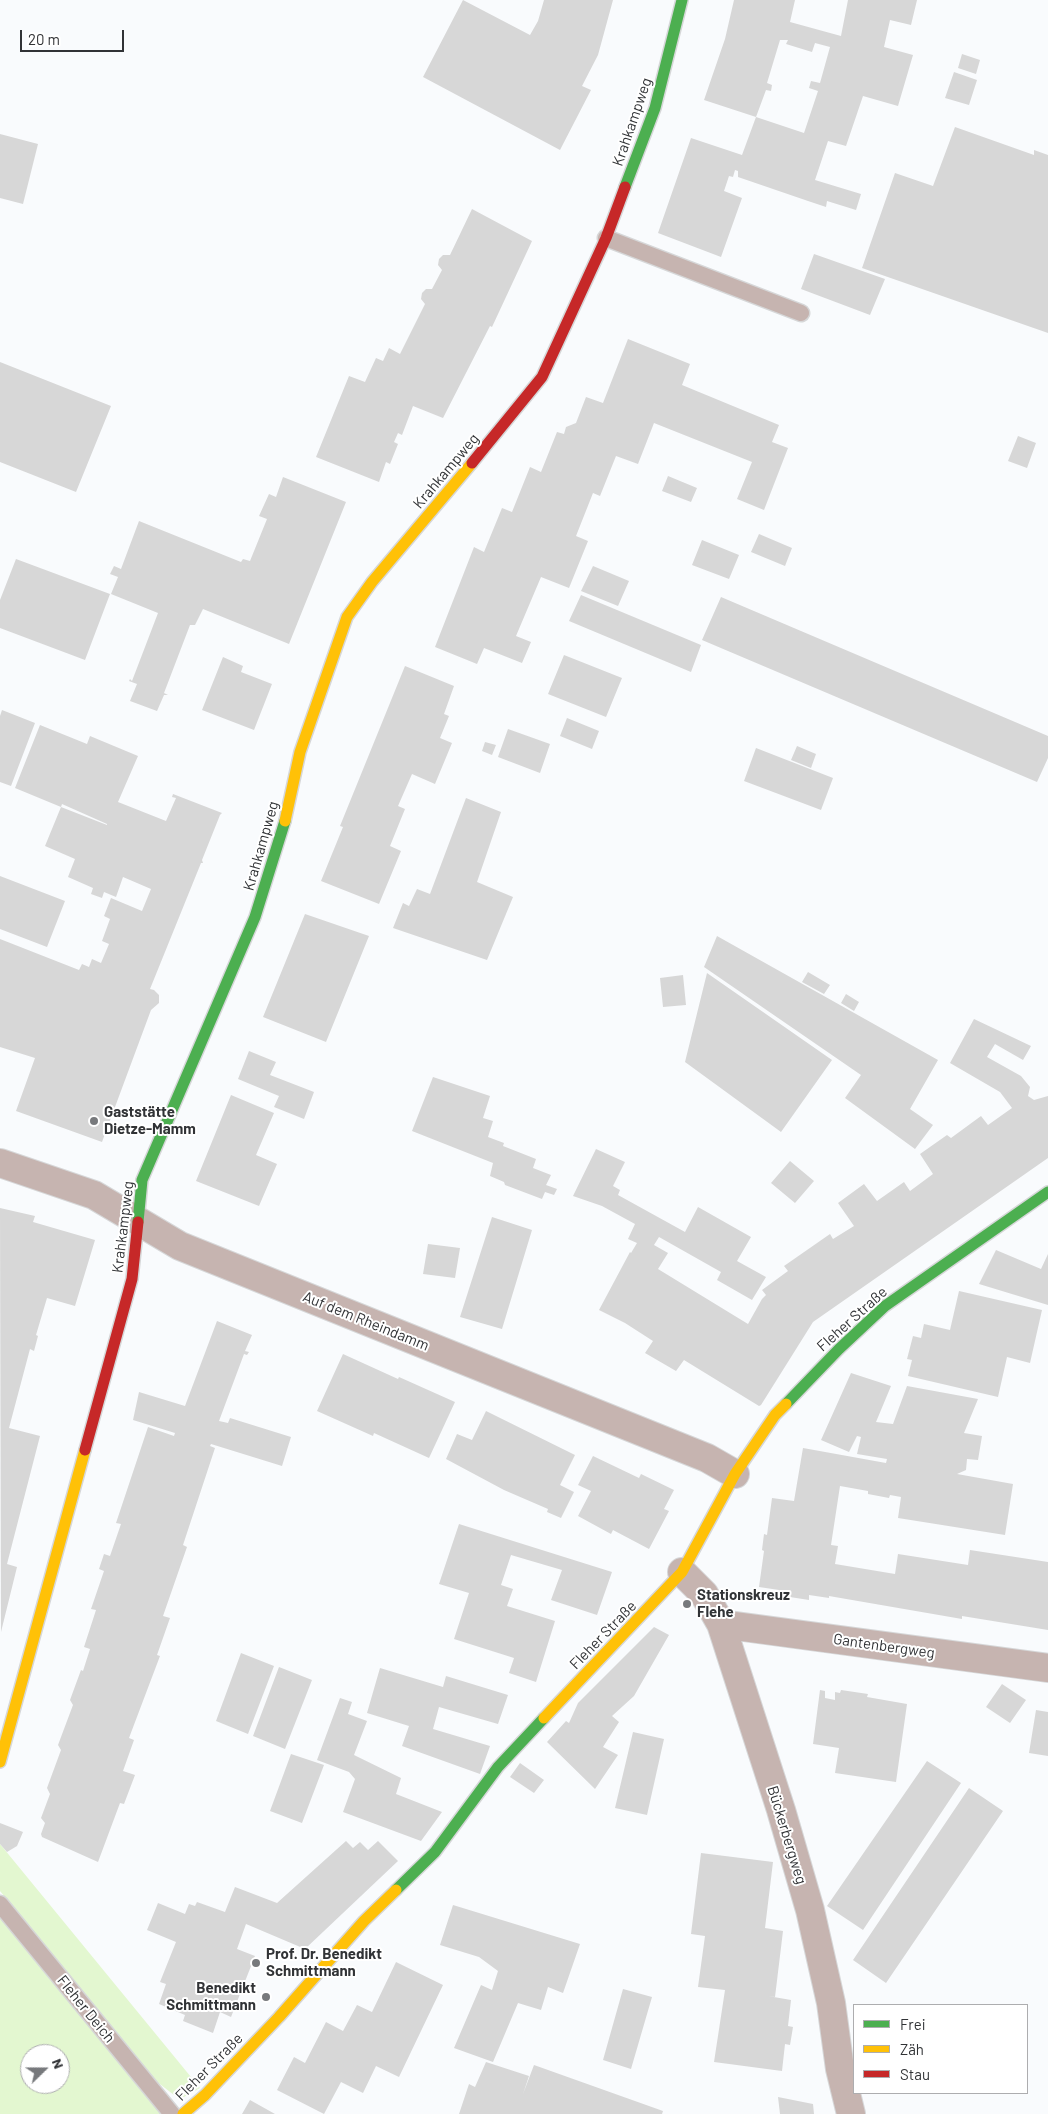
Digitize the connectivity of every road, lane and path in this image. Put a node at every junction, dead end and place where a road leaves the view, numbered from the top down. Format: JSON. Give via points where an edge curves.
{"nodes":[{"id":1,"x":682,"y":0,"type":"edge"},
{"id":2,"x":606,"y":238,"type":"junction"},
{"id":3,"x":801,"y":313,"type":"dead end"},
{"id":4,"x":0,"y":1163,"type":"edge"},
{"id":5,"x":1048,"y":1192,"type":"edge"},
{"id":6,"x":138,"y":1220,"type":"junction"},
{"id":7,"x":734,"y":1474,"type":"junction"},
{"id":8,"x":682,"y":1572,"type":"junction"},
{"id":9,"x":721,"y":1624,"type":"junction"},
{"id":10,"x":1048,"y":1668,"type":"edge"},
{"id":11,"x":0,"y":1762,"type":"edge"},
{"id":12,"x":0,"y":1904,"type":"edge"},
{"id":13,"x":172,"y":2114,"type":"edge"},
{"id":14,"x":183,"y":2114,"type":"edge"},
{"id":15,"x":850,"y":2114,"type":"edge"}],
"edges":[{"from":1,"to":2,"type":"street","name":"Krahkampweg","via":[[655,108]]},
{"from":2,"to":3,"type":"lane"},
{"from":2,"to":6,"type":"street","name":"Krahkampweg","via":[[542,377],[372,582],[347,617],[300,752],[282,833],[256,917],[142,1180]]},
{"from":4,"to":6,"type":"street","name":"Auf dem Rheindamm","via":[[94,1195]]},
{"from":5,"to":7,"type":"street","name":"Fleher Straße","via":[[885,1306],[775,1415]]},
{"from":6,"to":7,"type":"street","name":"Auf dem Rheindamm","via":[[180,1246],[698,1454]]},
{"from":6,"to":11,"type":"street","name":"Krahkampweg","via":[[132,1279]]},
{"from":7,"to":8,"type":"street","name":"Fleher Straße"},
{"from":8,"to":9,"type":"street","name":"Bückerbergweg","via":[[704,1594]]},
{"from":8,"to":14,"type":"street","name":"Fleher Straße","via":[[498,1767],[435,1852],[364,1922],[205,2095]]},
{"from":9,"to":10,"type":"street","name":"Gantenbergweg"},
{"from":9,"to":15,"type":"street","name":"Bückerbergweg","via":[[810,1910],[831,2003]]},
{"from":12,"to":13,"type":"lane","name":"Fleher Deich"}]}
